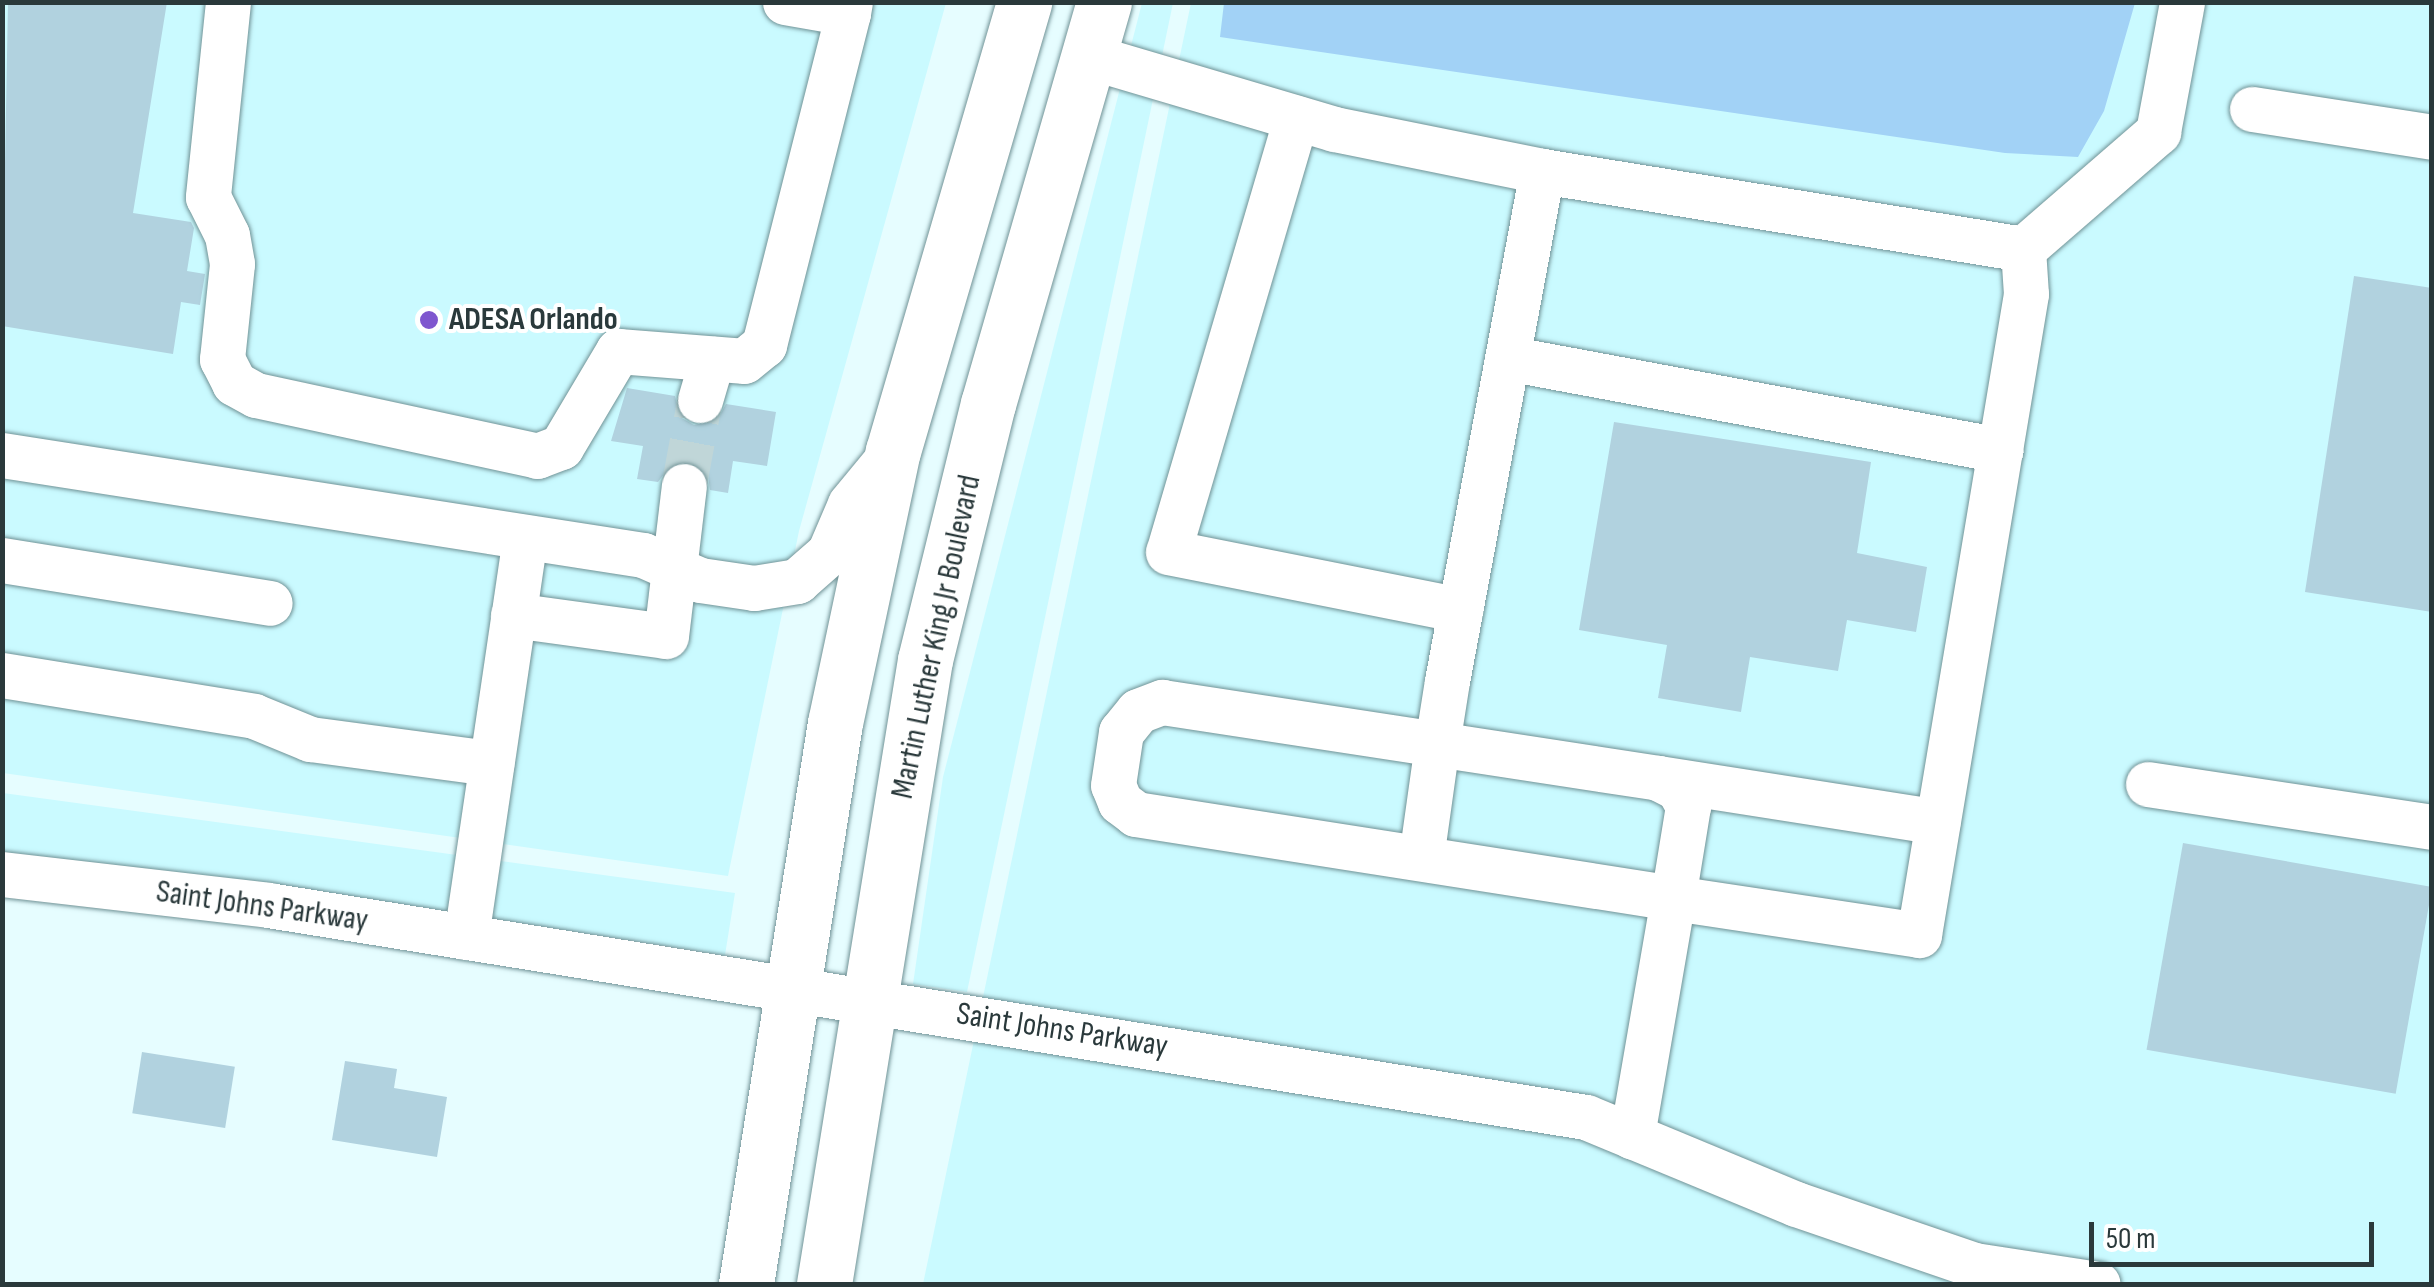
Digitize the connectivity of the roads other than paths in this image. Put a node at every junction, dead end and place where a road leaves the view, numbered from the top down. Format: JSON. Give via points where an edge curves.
{"nodes":[{"id":1,"x":228,"y":2,"type":"edge"},
{"id":2,"x":786,"y":2,"type":"edge"},
{"id":3,"x":1024,"y":2,"type":"edge"},
{"id":4,"x":1104,"y":2,"type":"edge"},
{"id":5,"x":2182,"y":2,"type":"edge"},
{"id":6,"x":849,"y":8,"type":"edge"},
{"id":7,"x":1083,"y":72,"type":"junction"},
{"id":8,"x":2252,"y":109,"type":"dead end"},
{"id":9,"x":1296,"y":118,"type":"junction"},
{"id":10,"x":986,"y":127,"type":"junction"},
{"id":11,"x":2432,"y":137,"type":"edge"},
{"id":12,"x":1542,"y":171,"type":"junction"},
{"id":13,"x":2024,"y":249,"type":"junction"},
{"id":14,"x":1508,"y":358,"type":"junction"},
{"id":15,"x":2000,"y":450,"type":"junction"},
{"id":16,"x":894,"y":451,"type":"junction"},
{"id":17,"x":2,"y":455,"type":"edge"},
{"id":18,"x":684,"y":486,"type":"tunnel mouth"},
{"id":19,"x":525,"y":536,"type":"junction"},
{"id":20,"x":2,"y":560,"type":"edge"},
{"id":21,"x":677,"y":570,"type":"junction"},
{"id":22,"x":270,"y":604,"type":"dead end"},
{"id":23,"x":1460,"y":610,"type":"junction"},
{"id":24,"x":513,"y":615,"type":"junction"},
{"id":25,"x":2,"y":675,"type":"edge"},
{"id":26,"x":1437,"y":744,"type":"junction"},
{"id":27,"x":491,"y":763,"type":"junction"},
{"id":28,"x":1658,"y":778,"type":"junction"},
{"id":29,"x":2148,"y":784,"type":"dead end"},
{"id":30,"x":1938,"y":822,"type":"junction"},
{"id":31,"x":2432,"y":828,"type":"edge"},
{"id":32,"x":1421,"y":858,"type":"junction"},
{"id":33,"x":2,"y":874,"type":"edge"},
{"id":34,"x":1673,"y":898,"type":"junction"},
{"id":35,"x":466,"y":937,"type":"junction"},
{"id":36,"x":792,"y":988,"type":"junction"},
{"id":37,"x":868,"y":999,"type":"junction"},
{"id":38,"x":1632,"y":1136,"type":"junction"},
{"id":39,"x":746,"y":1284,"type":"edge"},
{"id":40,"x":824,"y":1284,"type":"edge"},
{"id":41,"x":2098,"y":1284,"type":"edge"}],
"edges":[{"from":1,"to":6,"type":"street","via":[[208,197],[227,235],[232,264],[222,359],[234,382],[256,394],[537,456],[560,446],[618,351],[706,379],[764,345]]},
{"from":2,"to":6,"type":"street"},
{"from":3,"to":10,"type":"main road"},
{"from":4,"to":7,"type":"main road","name":"Martin Luther King Jr Boulevard"},
{"from":5,"to":13,"type":"street","via":[[2158,132]]},
{"from":7,"to":9,"type":"street"},
{"from":7,"to":10,"type":"main road"},
{"from":7,"to":37,"type":"main road","name":"Martin Luther King Jr Boulevard","via":[[988,404],[925,660]]},
{"from":8,"to":11,"type":"street"},
{"from":9,"to":12,"type":"street"},
{"from":9,"to":23,"type":"street","via":[[1168,552]]},
{"from":10,"to":16,"type":"main road"},
{"from":12,"to":13,"type":"street"},
{"from":12,"to":14,"type":"street"},
{"from":13,"to":15,"type":"street","via":[[2026,294]]},
{"from":14,"to":15,"type":"street"},
{"from":14,"to":23,"type":"street"},
{"from":15,"to":30,"type":"street"},
{"from":16,"to":21,"type":"street","via":[[850,504],[828,553],[797,581],[754,588]]},
{"from":16,"to":36,"type":"main road","via":[[834,723]]},
{"from":17,"to":19,"type":"street"},
{"from":18,"to":21,"type":"street"},
{"from":19,"to":21,"type":"street","via":[[643,555]]},
{"from":19,"to":24,"type":"street"},
{"from":20,"to":22,"type":"street"},
{"from":21,"to":24,"type":"street","via":[[666,636]]},
{"from":23,"to":26,"type":"street"},
{"from":24,"to":27,"type":"street"},
{"from":25,"to":27,"type":"street","via":[[254,716],[310,739]]},
{"from":26,"to":28,"type":"street"},
{"from":26,"to":32,"type":"street"},
{"from":26,"to":32,"type":"street","via":[[1162,702],[1138,711],[1121,732],[1120,802],[1136,814]]},
{"from":27,"to":35,"type":"street"},
{"from":28,"to":30,"type":"street"},
{"from":28,"to":34,"type":"street","via":[[1678,788],[1688,806]]},
{"from":29,"to":31,"type":"street"},
{"from":30,"to":34,"type":"street","via":[[1919,935]]},
{"from":32,"to":34,"type":"street"},
{"from":33,"to":35,"type":"street","name":"Saint Johns Parkway"},
{"from":34,"to":38,"type":"street"},
{"from":35,"to":36,"type":"street","name":"Saint Johns Parkway"},
{"from":36,"to":37,"type":"street","name":"Saint Johns Parkway"},
{"from":36,"to":39,"type":"main road"},
{"from":37,"to":38,"type":"street","name":"Saint Johns Parkway","via":[[1586,1117]]},
{"from":37,"to":40,"type":"main road","name":"Martin Luther King Jr Boulevard"},
{"from":38,"to":41,"type":"street","name":"Saint Johns Parkway","via":[[1796,1204],[1974,1265]]}]}
